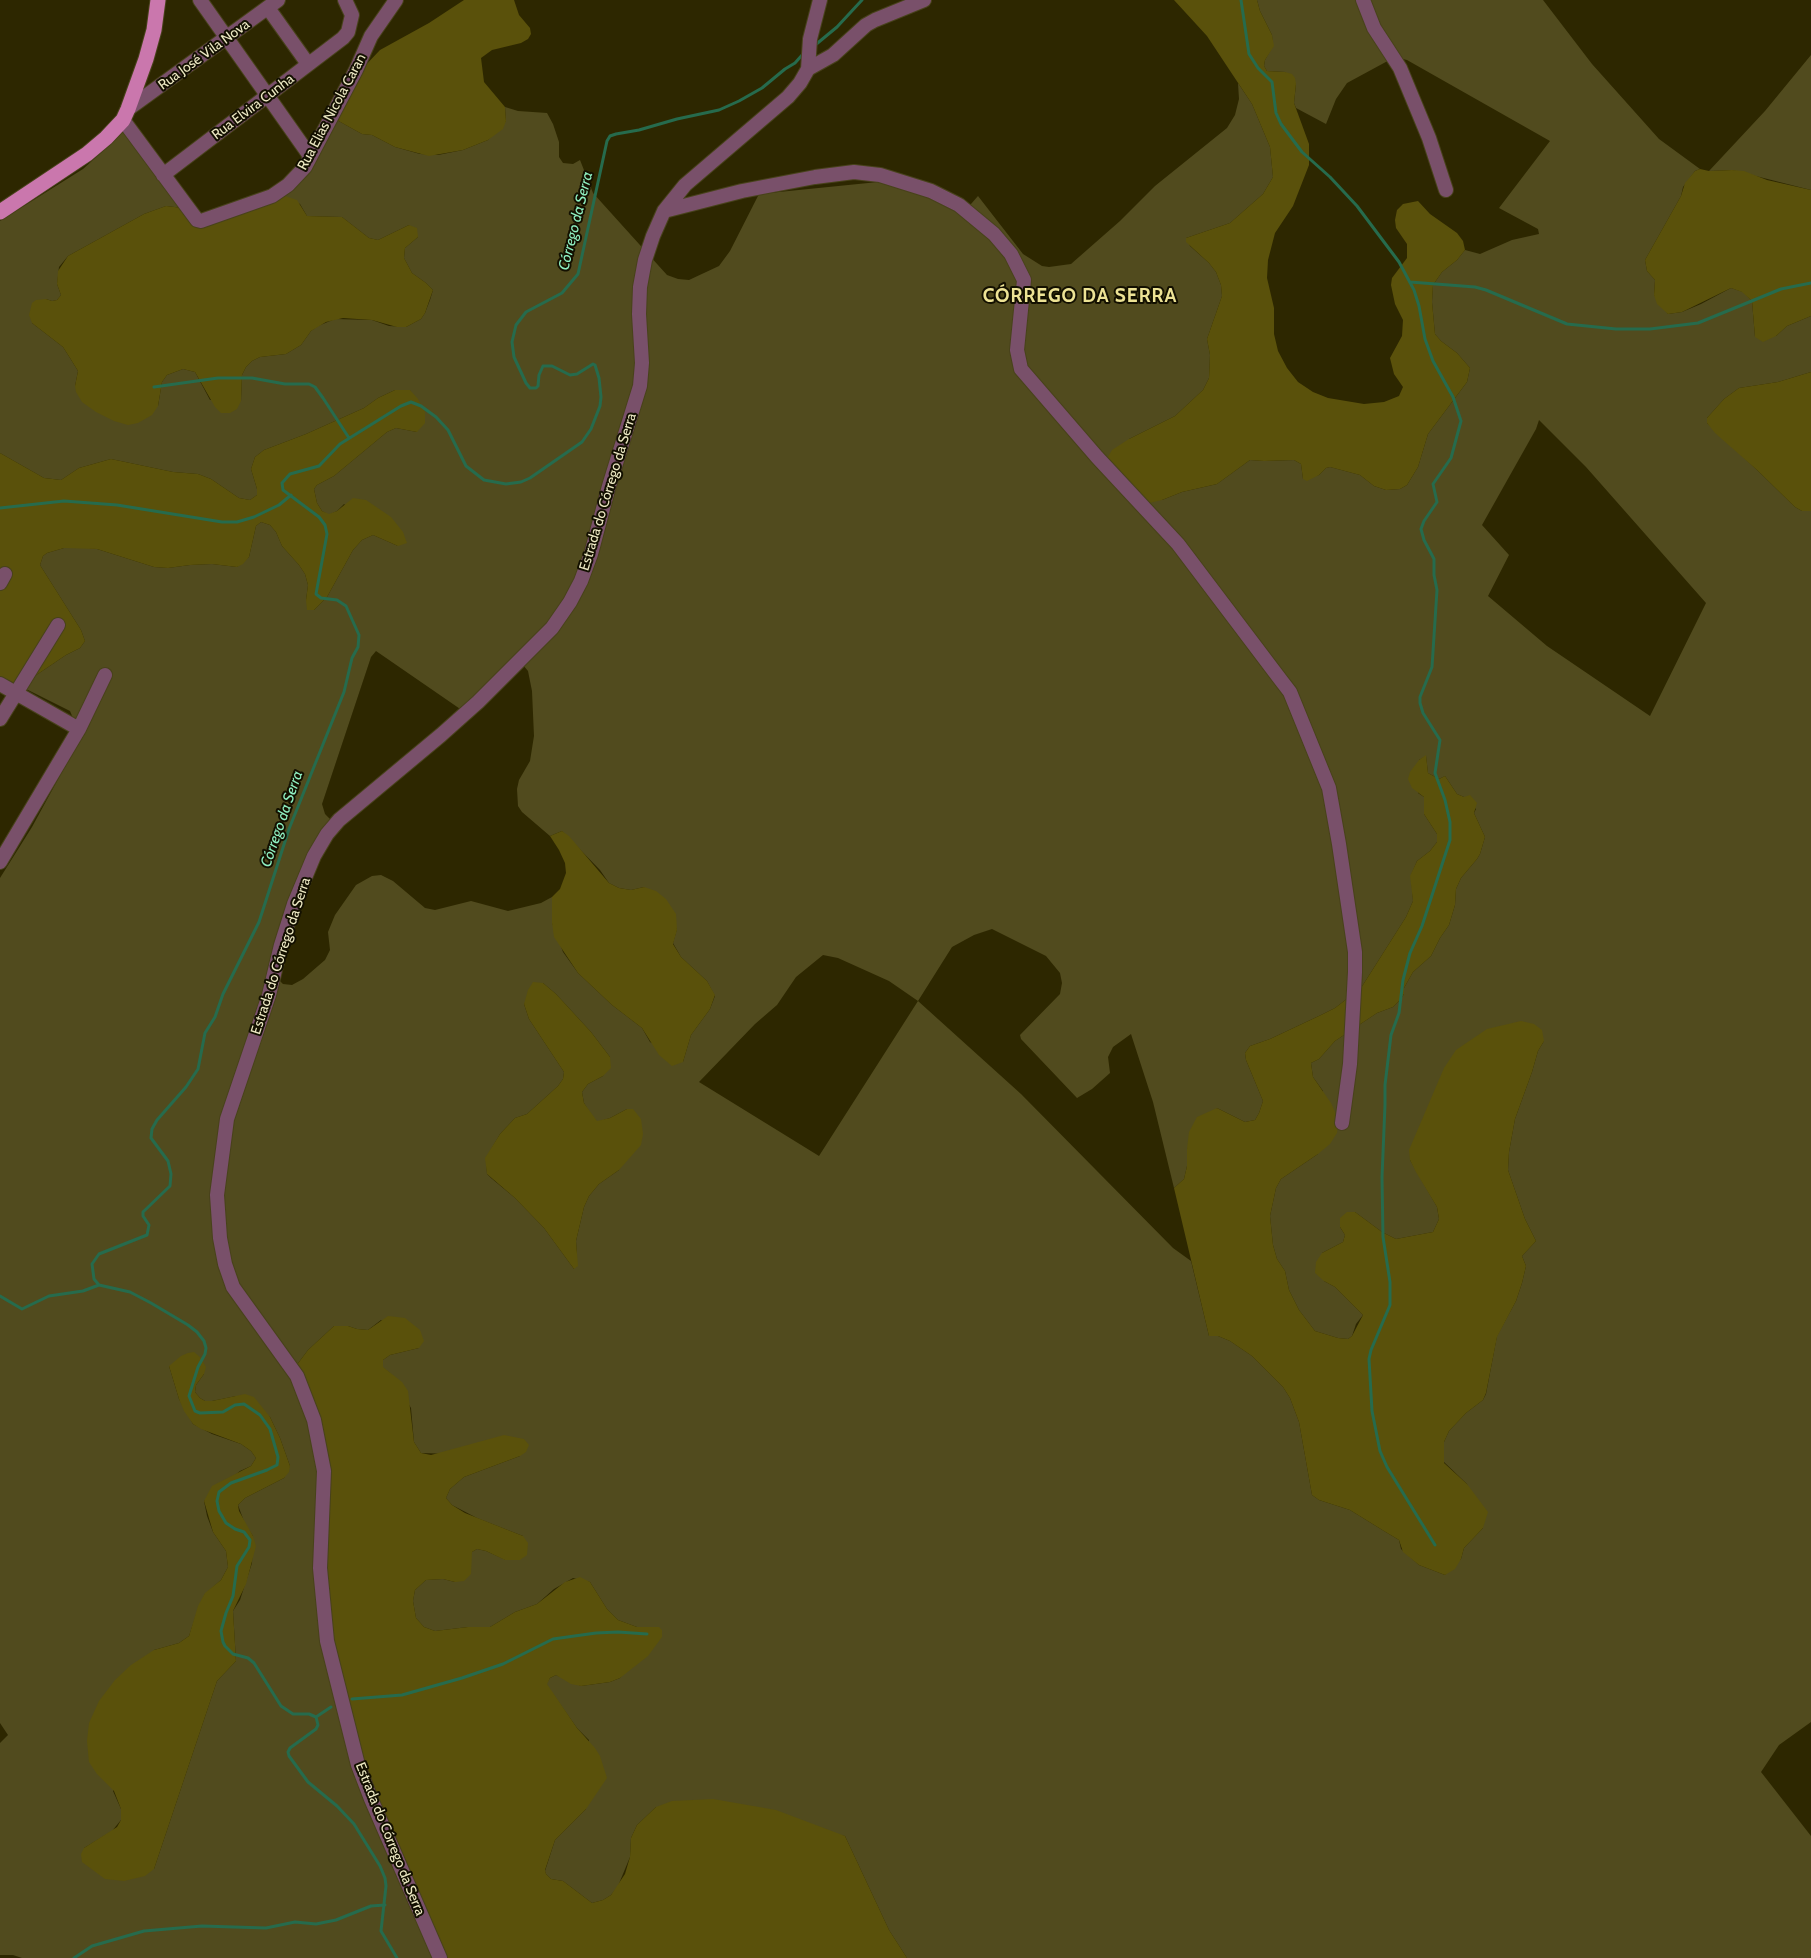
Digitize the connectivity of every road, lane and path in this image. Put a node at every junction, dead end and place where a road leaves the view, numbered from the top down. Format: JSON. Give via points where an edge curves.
{"nodes":[{"id":1,"x":158,"y":0,"type":"edge"},
{"id":2,"x":200,"y":0,"type":"edge"},
{"id":3,"x":346,"y":0,"type":"edge"},
{"id":4,"x":396,"y":0,"type":"edge"},
{"id":5,"x":820,"y":0,"type":"edge"},
{"id":6,"x":924,"y":0,"type":"edge"},
{"id":7,"x":1362,"y":0,"type":"edge"},
{"id":8,"x":273,"y":4,"type":"edge"},
{"id":9,"x":228,"y":38,"type":"junction"},
{"id":10,"x":808,"y":63,"type":"junction"},
{"id":11,"x":308,"y":64,"type":"junction"},
{"id":12,"x":268,"y":96,"type":"junction"},
{"id":13,"x":126,"y":114,"type":"junction"},
{"id":14,"x":310,"y":156,"type":"junction"},
{"id":15,"x":163,"y":175,"type":"junction"},
{"id":16,"x":1446,"y":190,"type":"dead end"},
{"id":17,"x":0,"y":212,"type":"edge"},
{"id":18,"x":664,"y":212,"type":"junction"},
{"id":19,"x":58,"y":625,"type":"dead end"},
{"id":20,"x":105,"y":674,"type":"dead end"},
{"id":21,"x":0,"y":684,"type":"edge"},
{"id":22,"x":15,"y":693,"type":"junction"},
{"id":23,"x":0,"y":719,"type":"edge"},
{"id":24,"x":79,"y":729,"type":"junction"},
{"id":25,"x":0,"y":862,"type":"edge"},
{"id":26,"x":1342,"y":1123,"type":"dead end"},
{"id":27,"x":440,"y":1958,"type":"edge"}],
"edges":[{"from":1,"to":13,"type":"main road","via":[[148,52]]},
{"from":2,"to":9,"type":"street"},
{"from":3,"to":11,"type":"street","name":"Rua Elvira Cunha","via":[[352,15],[348,32]]},
{"from":4,"to":14,"type":"street","name":"Rua Elias Nicola Caran","via":[[371,36]]},
{"from":5,"to":10,"type":"street","name":"Estrada do Córrego da Serra","via":[[810,39]]},
{"from":6,"to":10,"type":"street","via":[[875,20],[833,56]]},
{"from":7,"to":16,"type":"street","via":[[1374,28],[1400,68]]},
{"from":8,"to":9,"type":"street","name":"Rua José Vila Nova"},
{"from":8,"to":11,"type":"street"},
{"from":9,"to":12,"type":"street"},
{"from":9,"to":13,"type":"street","name":"Rua José Vila Nova"},
{"from":10,"to":18,"type":"street","name":"Estrada do Córrego da Serra","via":[[800,83],[788,97],[685,185]]},
{"from":11,"to":12,"type":"street","name":"Rua Elvira Cunha"},
{"from":12,"to":14,"type":"street"},
{"from":12,"to":15,"type":"street","name":"Rua Elvira Cunha"},
{"from":13,"to":15,"type":"street","name":"Rua Elias Nicola Caran"},
{"from":13,"to":17,"type":"main road","via":[[87,154]]},
{"from":14,"to":15,"type":"street","name":"Rua Elias Nicola Caran","via":[[297,177],[272,196],[201,220],[193,217]]},
{"from":18,"to":26,"type":"street","via":[[742,191],[815,177],[854,172],[880,175],[931,191],[959,205],[994,234],[1011,254],[1024,280],[1016,350],[1021,369],[1178,544],[1290,692],[1329,788],[1355,952],[1350,1064]]},
{"from":18,"to":27,"type":"street","name":"Estrada do Córrego da Serra","via":[[650,244],[640,287],[640,386],[581,581],[546,635],[441,735],[339,820],[327,834],[294,904],[269,995],[232,1101],[217,1195],[220,1238],[233,1287],[297,1376],[314,1420],[324,1471],[320,1568],[327,1641],[358,1765]]},
{"from":19,"to":22,"type":"street"},
{"from":20,"to":24,"type":"street"},
{"from":21,"to":22,"type":"street"},
{"from":22,"to":23,"type":"street"},
{"from":22,"to":24,"type":"street"},
{"from":24,"to":25,"type":"street"}]}
